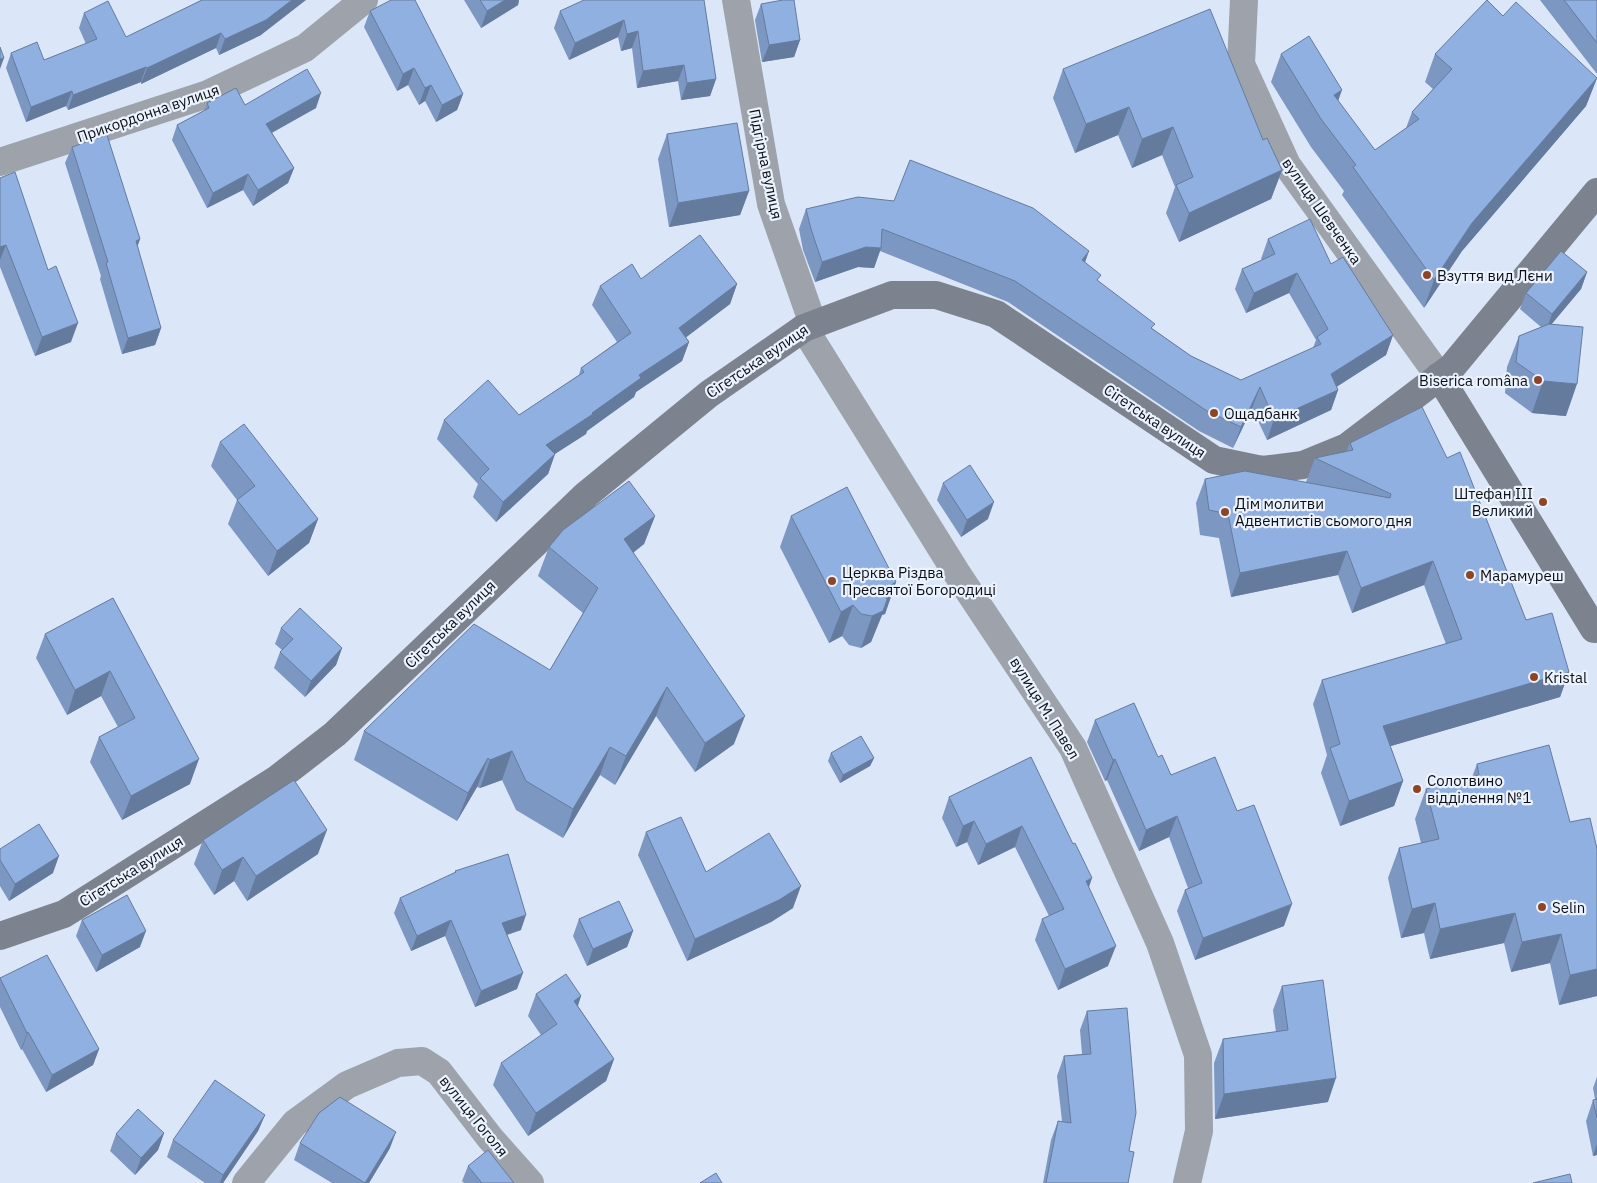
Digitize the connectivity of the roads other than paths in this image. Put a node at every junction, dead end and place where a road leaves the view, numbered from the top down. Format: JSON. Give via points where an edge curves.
{"nodes":[{"id":1,"x":364,"y":0,"type":"edge"},
{"id":2,"x":736,"y":0,"type":"edge"},
{"id":3,"x":1244,"y":0,"type":"edge"},
{"id":4,"x":0,"y":162,"type":"edge"},
{"id":5,"x":1597,"y":192,"type":"edge"},
{"id":6,"x":808,"y":326,"type":"junction"},
{"id":7,"x":1439,"y":376,"type":"junction"},
{"id":8,"x":1596,"y":628,"type":"edge"},
{"id":9,"x":0,"y":936,"type":"edge"},
{"id":10,"x":246,"y":1183,"type":"edge"},
{"id":11,"x":530,"y":1183,"type":"edge"},
{"id":12,"x":1187,"y":1183,"type":"edge"}],
"edges":[{"from":1,"to":4,"type":"street","name":"Прикордонна вулиця","via":[[305,48],[208,94]]},
{"from":2,"to":6,"type":"street","name":"Підгірна вулиця","via":[[771,204]]},
{"from":3,"to":7,"type":"street","name":"вулиця Шевченка","via":[[1241,64],[1287,165]]},
{"from":5,"to":7,"type":"street","name":"Сігетська вулиця","via":[[1452,367]]},
{"from":6,"to":7,"type":"street","name":"Сігетська вулиця","via":[[892,295],[936,295],[996,314],[1214,460],[1262,470],[1303,465],[1346,447]]},
{"from":6,"to":9,"type":"street","name":"Сігетська вулиця","via":[[709,394],[587,494],[335,734],[277,779],[64,914]]},
{"from":6,"to":12,"type":"street","name":"вулиця М. Павел","via":[[956,572],[1073,748],[1160,943],[1198,1056],[1199,1131]]},
{"from":7,"to":8,"type":"street"},
{"from":10,"to":11,"type":"street","name":"вулиця Гоголя","via":[[295,1123],[347,1085],[398,1063],[422,1061],[439,1072]]}]}
